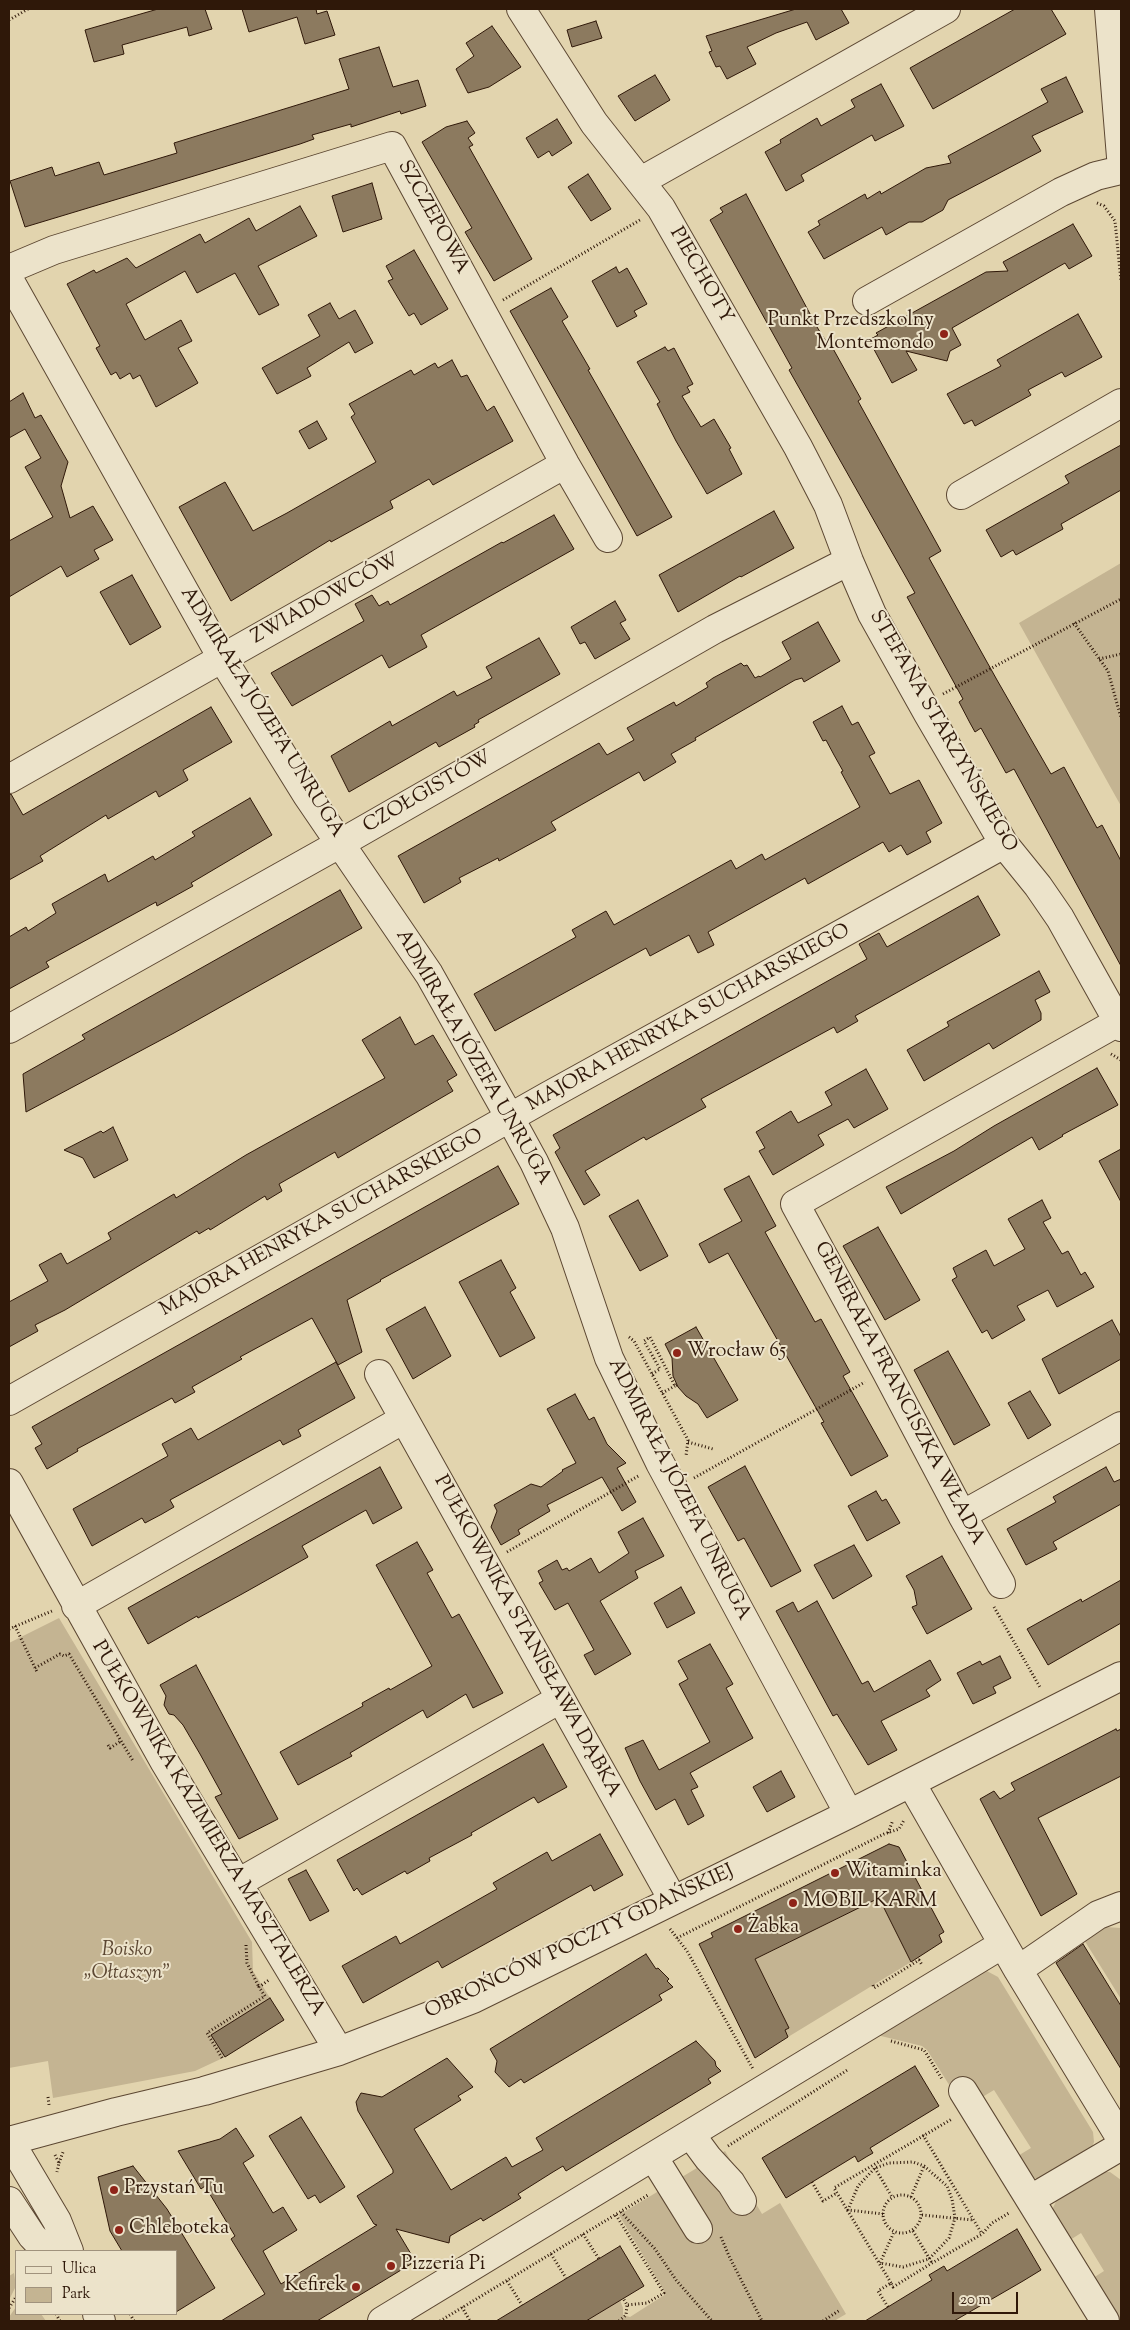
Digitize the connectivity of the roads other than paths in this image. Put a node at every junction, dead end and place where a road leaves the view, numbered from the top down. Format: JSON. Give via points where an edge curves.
{"nodes":[{"id":1,"x":521,"y":9,"type":"edge"},
{"id":2,"x":946,"y":9,"type":"edge"},
{"id":3,"x":1109,"y":9,"type":"edge"},
{"id":4,"x":1121,"y":157,"type":"edge"},
{"id":5,"x":1121,"y":170,"type":"edge"},
{"id":6,"x":641,"y":181,"type":"junction"},
{"id":7,"x":9,"y":269,"type":"edge"},
{"id":8,"x":9,"y":279,"type":"edge"},
{"id":9,"x":867,"y":301,"type":"dead end"},
{"id":10,"x":1121,"y":403,"type":"edge"},
{"id":11,"x":565,"y":464,"type":"junction"},
{"id":12,"x":961,"y":495,"type":"dead end"},
{"id":13,"x":608,"y":538,"type":"dead end"},
{"id":14,"x":849,"y":561,"type":"junction"},
{"id":15,"x":222,"y":658,"type":"junction"},
{"id":16,"x":9,"y":779,"type":"edge"},
{"id":17,"x":342,"y":843,"type":"junction"},
{"id":18,"x":1004,"y":844,"type":"junction"},
{"id":19,"x":1120,"y":1025,"type":"edge"},
{"id":20,"x":9,"y":1029,"type":"edge"},
{"id":21,"x":510,"y":1118,"type":"junction"},
{"id":22,"x":379,"y":1374,"type":"dead end"},
{"id":23,"x":9,"y":1401,"type":"edge"},
{"id":24,"x":404,"y":1419,"type":"junction"},
{"id":25,"x":1121,"y":1426,"type":"edge"},
{"id":26,"x":9,"y":1483,"type":"edge"},
{"id":27,"x":962,"y":1515,"type":"junction"},
{"id":28,"x":997,"y":1594,"type":"road end"},
{"id":29,"x":76,"y":1606,"type":"junction"},
{"id":30,"x":1121,"y":1676,"type":"edge"},
{"id":31,"x":560,"y":1699,"type":"junction"},
{"id":32,"x":914,"y":1789,"type":"junction"},
{"id":33,"x":848,"y":1814,"type":"junction"},
{"id":34,"x":238,"y":1883,"type":"junction"},
{"id":35,"x":673,"y":1900,"type":"junction"},
{"id":36,"x":1121,"y":1906,"type":"edge"},
{"id":37,"x":1003,"y":1944,"type":"junction"},
{"id":38,"x":1018,"y":1970,"type":"junction"},
{"id":39,"x":339,"y":2051,"type":"junction"},
{"id":40,"x":953,"y":2086,"type":"road end"},
{"id":41,"x":691,"y":2135,"type":"junction"},
{"id":42,"x":1121,"y":2139,"type":"edge"},
{"id":43,"x":9,"y":2141,"type":"edge"},
{"id":44,"x":1121,"y":2146,"type":"edge"},
{"id":45,"x":654,"y":2158,"type":"junction"},
{"id":46,"x":1031,"y":2199,"type":"junction"},
{"id":47,"x":9,"y":2201,"type":"edge"},
{"id":48,"x":742,"y":2201,"type":"dead end"},
{"id":49,"x":709,"y":2229,"type":"road end"},
{"id":50,"x":45,"y":2250,"type":"edge"},
{"id":51,"x":69,"y":2250,"type":"edge"},
{"id":52,"x":382,"y":2321,"type":"edge"},
{"id":53,"x":1105,"y":2321,"type":"edge"}],
"edges":[{"from":1,"to":6,"type":"street","name":"PIECHOTY","via":[[594,123]]},
{"from":2,"to":6,"type":"street"},
{"from":3,"to":4,"type":"street"},
{"from":5,"to":9,"type":"street","via":[[1096,176],[1061,192]]},
{"from":6,"to":14,"type":"street","name":"PIECHOTY","via":[[660,208],[798,446],[828,505]]},
{"from":7,"to":11,"type":"street","name":"SZCZEPOWA","via":[[54,250],[392,146]]},
{"from":8,"to":15,"type":"street","name":"ADMIRAŁA JÓZEFA UNRUGA"},
{"from":10,"to":12,"type":"street"},
{"from":11,"to":13,"type":"street","name":"SZCZEPOWA"},
{"from":11,"to":15,"type":"street","name":"ZWIADOWCÓW"},
{"from":14,"to":17,"type":"street","name":"CZOŁGISTÓW","via":[[715,629]]},
{"from":14,"to":18,"type":"street","name":"STEFANA STARZYŃSKIEGO","via":[[872,614]]},
{"from":15,"to":16,"type":"street","name":"ZWIADOWCÓW"},
{"from":15,"to":17,"type":"street","name":"ADMIRAŁA JÓZEFA UNRUGA","via":[[307,795]]},
{"from":17,"to":20,"type":"street","name":"CZOŁGISTÓW"},
{"from":17,"to":21,"type":"street","name":"ADMIRAŁA JÓZEFA UNRUGA","via":[[429,974]]},
{"from":18,"to":19,"type":"street","name":"STEFANA STARZYŃSKIEGO","via":[[1060,918]]},
{"from":18,"to":21,"type":"street","name":"MAJORA HENRYKA SUCHARSKIEGO"},
{"from":19,"to":27,"type":"street","name":"GENERAŁA FRANCISZKA WŁADA","via":[[795,1204]]},
{"from":21,"to":23,"type":"street","name":"MAJORA HENRYKA SUCHARSKIEGO"},
{"from":21,"to":33,"type":"street","name":"ADMIRAŁA JÓZEFA UNRUGA","via":[[565,1228],[609,1358],[660,1463]]},
{"from":22,"to":24,"type":"street","name":"PUŁKOWNIKA STANISŁAWA DĄBKA"},
{"from":24,"to":29,"type":"street"},
{"from":24,"to":31,"type":"street","name":"PUŁKOWNIKA STANISŁAWA DĄBKA"},
{"from":25,"to":27,"type":"street"},
{"from":26,"to":29,"type":"street","name":"PUŁKOWNIKA KAZIMIERZA MASZTALERZA"},
{"from":27,"to":28,"type":"street","name":"GENERAŁA FRANCISZKA WŁADA"},
{"from":29,"to":34,"type":"street","name":"PUŁKOWNIKA KAZIMIERZA MASZTALERZA"},
{"from":30,"to":32,"type":"street","name":"OBROŃCÓW POCZTY GDAŃSKIEJ"},
{"from":31,"to":34,"type":"street"},
{"from":31,"to":35,"type":"street","name":"PUŁKOWNIKA STANISŁAWA DĄBKA"},
{"from":32,"to":33,"type":"street","name":"OBROŃCÓW POCZTY GDAŃSKIEJ"},
{"from":32,"to":37,"type":"street"},
{"from":33,"to":35,"type":"street","name":"OBROŃCÓW POCZTY GDAŃSKIEJ"},
{"from":34,"to":39,"type":"street","name":"PUŁKOWNIKA KAZIMIERZA MASZTALERZA"},
{"from":35,"to":39,"type":"street","name":"OBROŃCÓW POCZTY GDAŃSKIEJ","via":[[473,1999]]},
{"from":36,"to":38,"type":"street","via":[[1098,1915]]},
{"from":37,"to":38,"type":"street"},
{"from":37,"to":41,"type":"street"},
{"from":38,"to":42,"type":"street"},
{"from":39,"to":43,"type":"street","name":"OBROŃCÓW POCZTY GDAŃSKIEJ","via":[[204,2091]]},
{"from":40,"to":46,"type":"street"},
{"from":41,"to":45,"type":"street"},
{"from":41,"to":48,"type":"street"},
{"from":43,"to":51,"type":"street","via":[[57,2221]]},
{"from":44,"to":46,"type":"street"},
{"from":45,"to":49,"type":"street","via":[[669,2182]]},
{"from":45,"to":52,"type":"street"},
{"from":46,"to":53,"type":"street"},
{"from":47,"to":50,"type":"street"}]}
